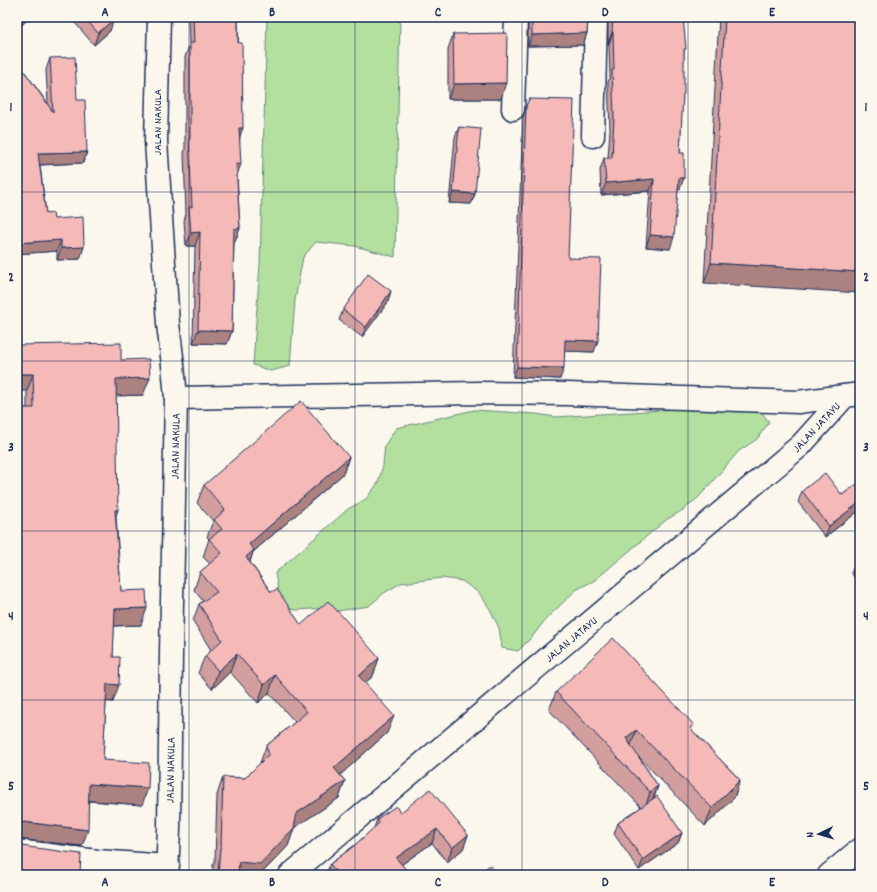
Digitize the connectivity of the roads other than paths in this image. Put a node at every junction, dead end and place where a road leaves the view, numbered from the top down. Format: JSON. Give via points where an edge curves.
{"nodes":[{"id":1,"x":159,"y":17,"type":"edge"},
{"id":2,"x":516,"y":17,"type":"edge"},
{"id":3,"x":596,"y":17,"type":"edge"},
{"id":4,"x":513,"y":109,"type":"dead end"},
{"id":5,"x":593,"y":136,"type":"dead end"},
{"id":6,"x":852,"y":395,"type":"edge"},
{"id":7,"x":176,"y":398,"type":"junction"},
{"id":8,"x":860,"y":849,"type":"edge"},
{"id":9,"x":17,"y":851,"type":"edge"},
{"id":10,"x":167,"y":870,"type":"edge"},
{"id":11,"x":290,"y":875,"type":"edge"},
{"id":12,"x":829,"y":875,"type":"edge"}],
"edges":[{"from":1,"to":7,"type":"street","name":"JALAN NAKULA","via":[[156,141],[167,317]]},
{"from":2,"to":4,"type":"street"},
{"from":3,"to":5,"type":"street"},
{"from":6,"to":7,"type":"street","via":[[798,402],[479,393]]},
{"from":6,"to":11,"type":"street","name":"JALAN JATAYU","via":[[801,445]]},
{"from":7,"to":10,"type":"street","name":"JALAN NAKULA"},
{"from":8,"to":12,"type":"street"},
{"from":9,"to":10,"type":"street"}]}
